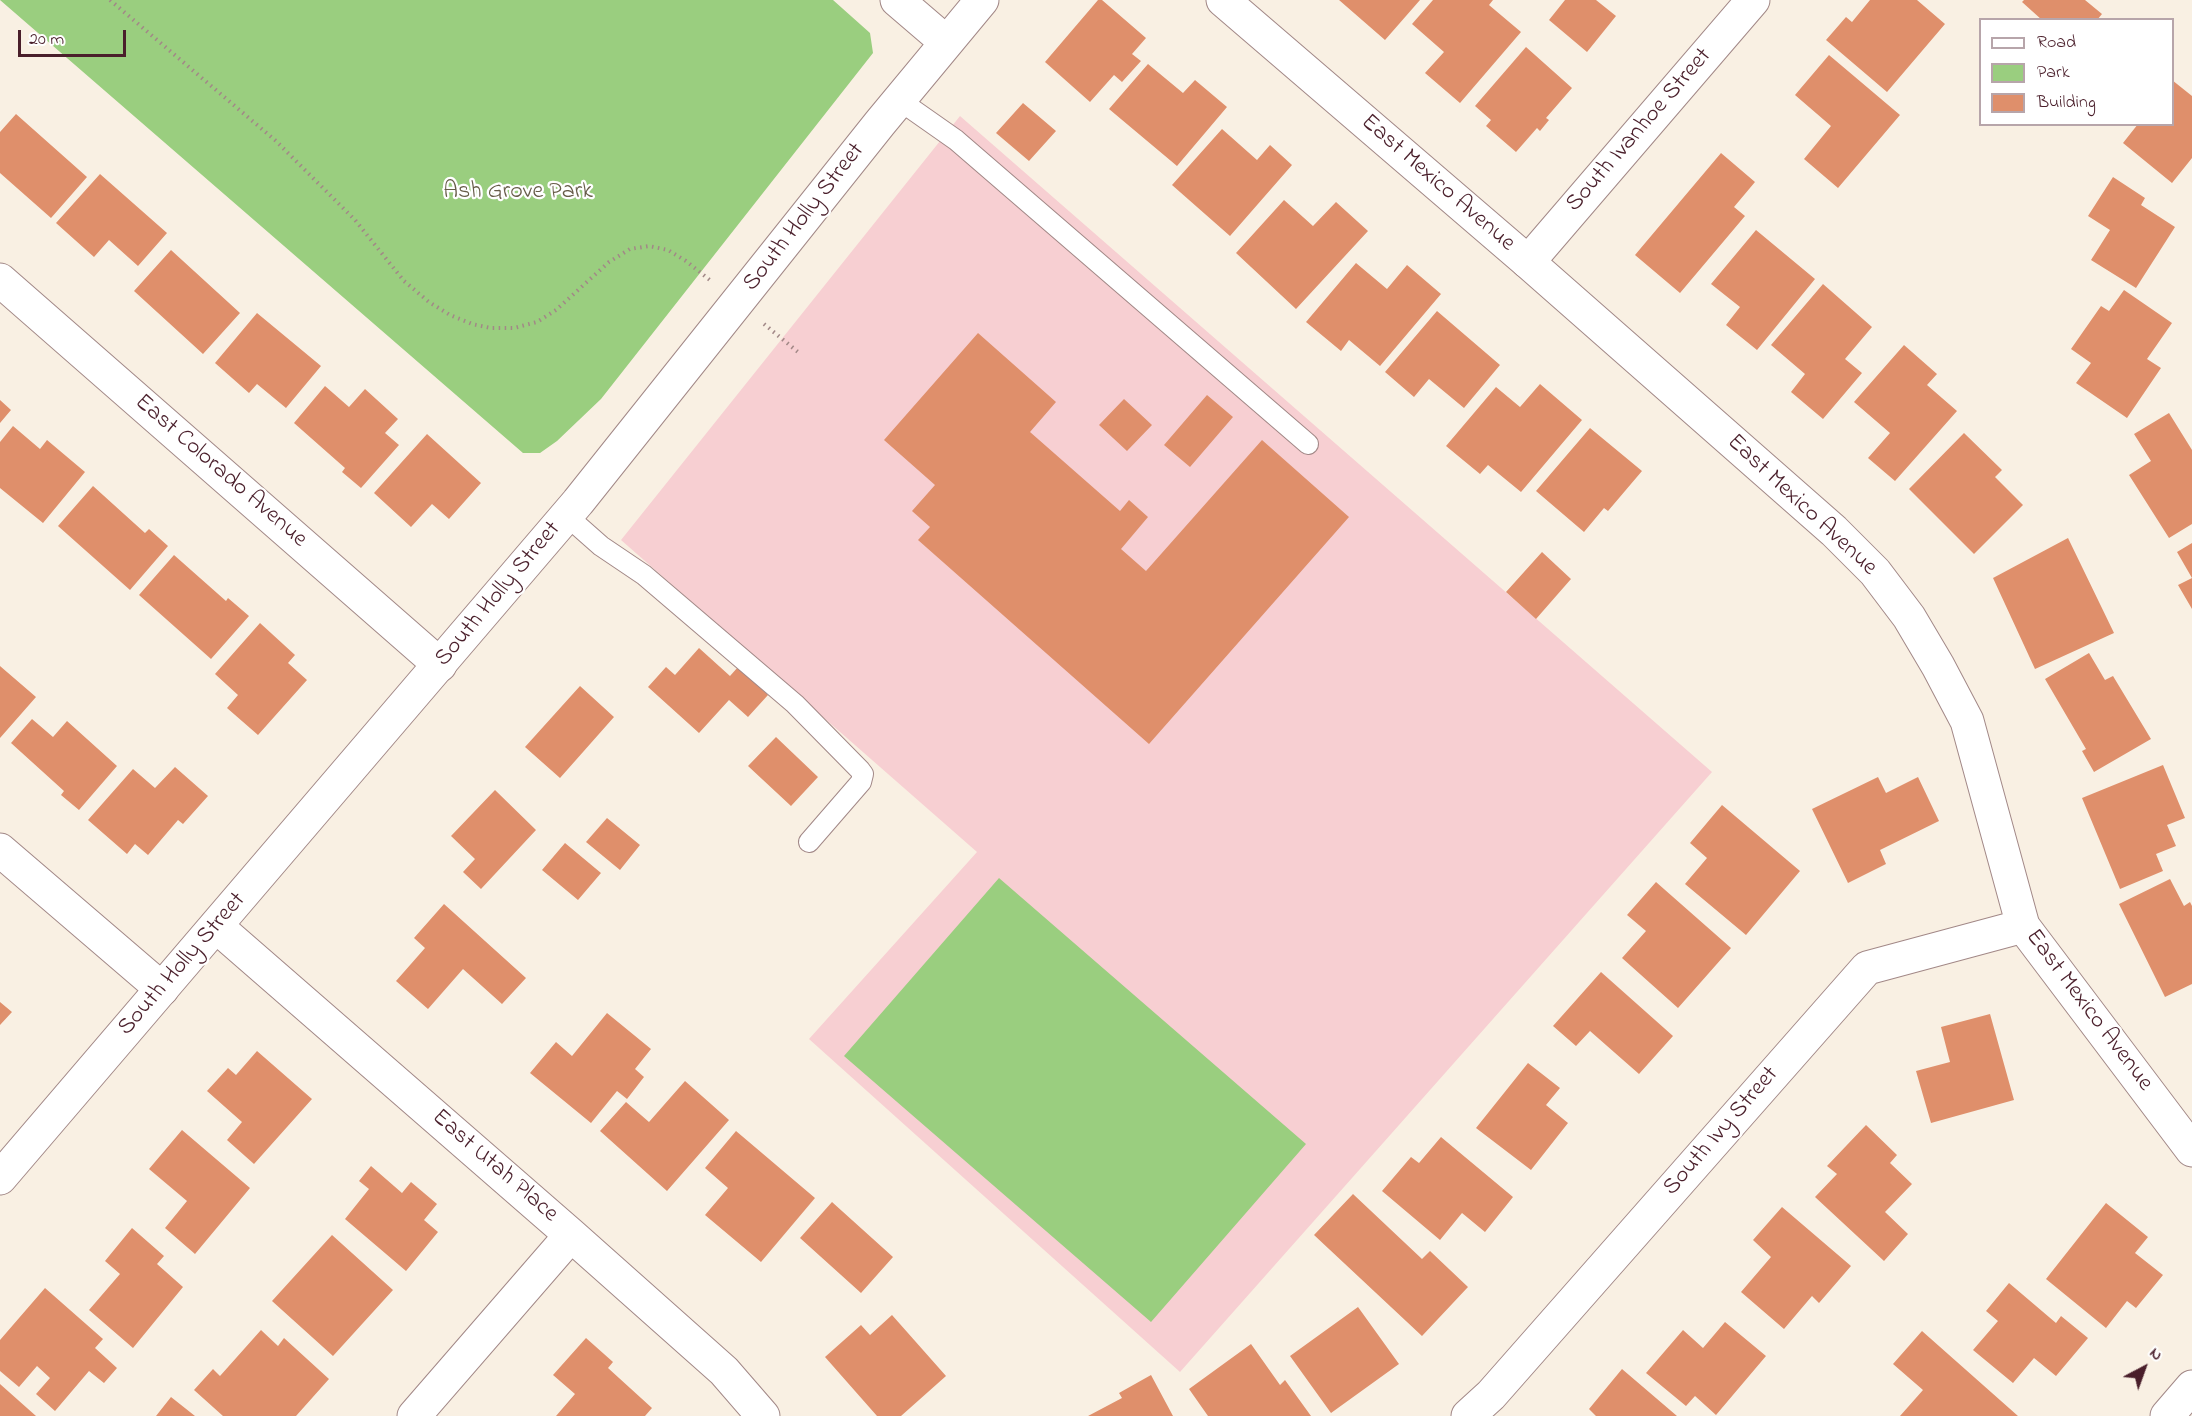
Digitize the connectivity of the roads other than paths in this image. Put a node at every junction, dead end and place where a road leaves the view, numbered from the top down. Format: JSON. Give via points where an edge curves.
{"nodes":[{"id":1,"x":897,"y":0,"type":"edge"},
{"id":2,"x":982,"y":0,"type":"edge"},
{"id":3,"x":1223,"y":0,"type":"edge"},
{"id":4,"x":1753,"y":0,"type":"edge"},
{"id":5,"x":946,"y":42,"type":"junction"},
{"id":6,"x":899,"y":100,"type":"junction"},
{"id":7,"x":1528,"y":262,"type":"junction"},
{"id":8,"x":0,"y":280,"type":"edge"},
{"id":9,"x":1308,"y":444,"type":"dead end"},
{"id":10,"x":567,"y":516,"type":"junction"},
{"id":11,"x":440,"y":664,"type":"junction"},
{"id":12,"x":809,"y":842,"type":"dead end"},
{"id":13,"x":0,"y":850,"type":"edge"},
{"id":14,"x":216,"y":926,"type":"junction"},
{"id":15,"x":2023,"y":926,"type":"junction"},
{"id":16,"x":162,"y":989,"type":"junction"},
{"id":17,"x":2192,"y":1150,"type":"edge"},
{"id":18,"x":0,"y":1178,"type":"edge"},
{"id":19,"x":572,"y":1235,"type":"junction"},
{"id":20,"x":2192,"y":1388,"type":"edge"},
{"id":21,"x":414,"y":1416,"type":"edge"},
{"id":22,"x":763,"y":1416,"type":"edge"},
{"id":23,"x":1468,"y":1416,"type":"edge"},
{"id":24,"x":2167,"y":1416,"type":"edge"}],
"edges":[{"from":1,"to":5,"type":"street"},
{"from":2,"to":5,"type":"street","name":"South Holly Street"},
{"from":3,"to":7,"type":"street","name":"East Mexico Avenue"},
{"from":4,"to":7,"type":"street","name":"South Ivanhoe Street"},
{"from":5,"to":6,"type":"street","name":"South Holly Street"},
{"from":6,"to":9,"type":"lane","via":[[956,140]]},
{"from":6,"to":10,"type":"street","name":"South Holly Street"},
{"from":7,"to":15,"type":"street","name":"East Mexico Avenue","via":[[1834,531],[1875,572],[1909,617],[1967,721]]},
{"from":8,"to":11,"type":"street","name":"East Colorado Avenue"},
{"from":10,"to":11,"type":"street","name":"South Holly Street"},
{"from":10,"to":12,"type":"lane","via":[[601,546],[644,575],[795,704],[860,770],[861,782]]},
{"from":11,"to":14,"type":"street","name":"South Holly Street"},
{"from":13,"to":16,"type":"street"},
{"from":14,"to":16,"type":"street","name":"South Holly Street"},
{"from":14,"to":19,"type":"street","name":"East Utah Place"},
{"from":15,"to":17,"type":"street","name":"East Mexico Avenue"},
{"from":15,"to":23,"type":"street","name":"South Ivy Street","via":[[1867,968],[1491,1395]]},
{"from":16,"to":18,"type":"street","name":"South Holly Street"},
{"from":19,"to":21,"type":"street"},
{"from":19,"to":22,"type":"street","name":"East Utah Place","via":[[724,1371]]},
{"from":20,"to":24,"type":"street"}]}
